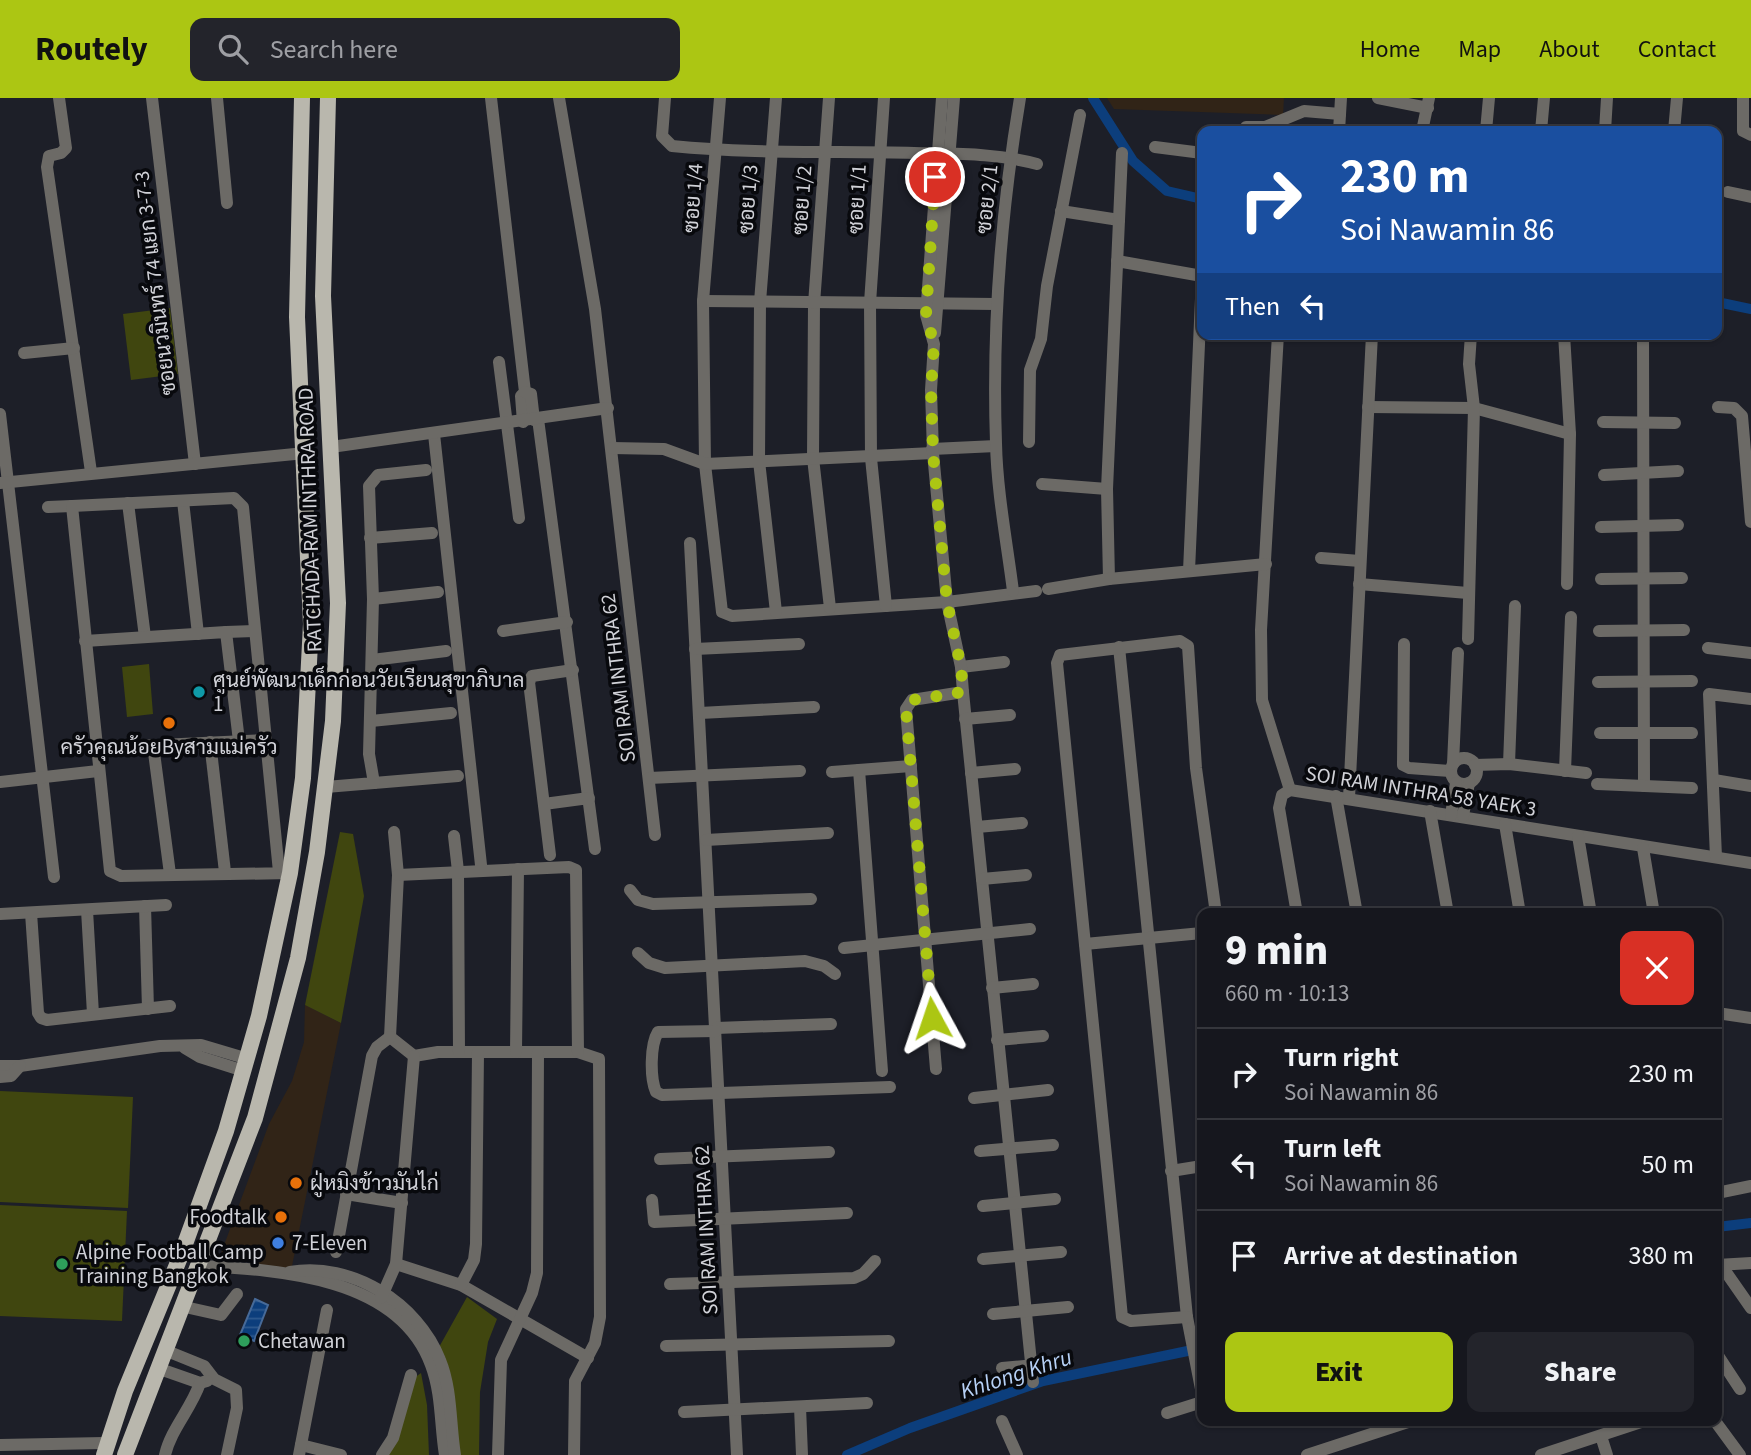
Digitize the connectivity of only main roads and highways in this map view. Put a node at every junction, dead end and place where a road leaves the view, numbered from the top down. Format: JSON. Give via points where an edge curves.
{"nodes":[{"id":1,"x":302,"y":98,"type":"edge"},
{"id":2,"x":328,"y":98,"type":"edge"},
{"id":3,"x":102,"y":1451,"type":"edge"},
{"id":4,"x":128,"y":1455,"type":"edge"}],
"edges":[{"from":1,"to":3,"type":"main road","name":"RATCHADA-RAM INTHRA ROAD","via":[[297,270],[311,574],[303,778],[246,1065],[207,1186]]},
{"from":2,"to":4,"type":"main road","name":"RATCHADA-RAM INTHRA ROAD","via":[[323,296],[338,603],[326,788],[308,909],[274,1052],[242,1156]]}]}
